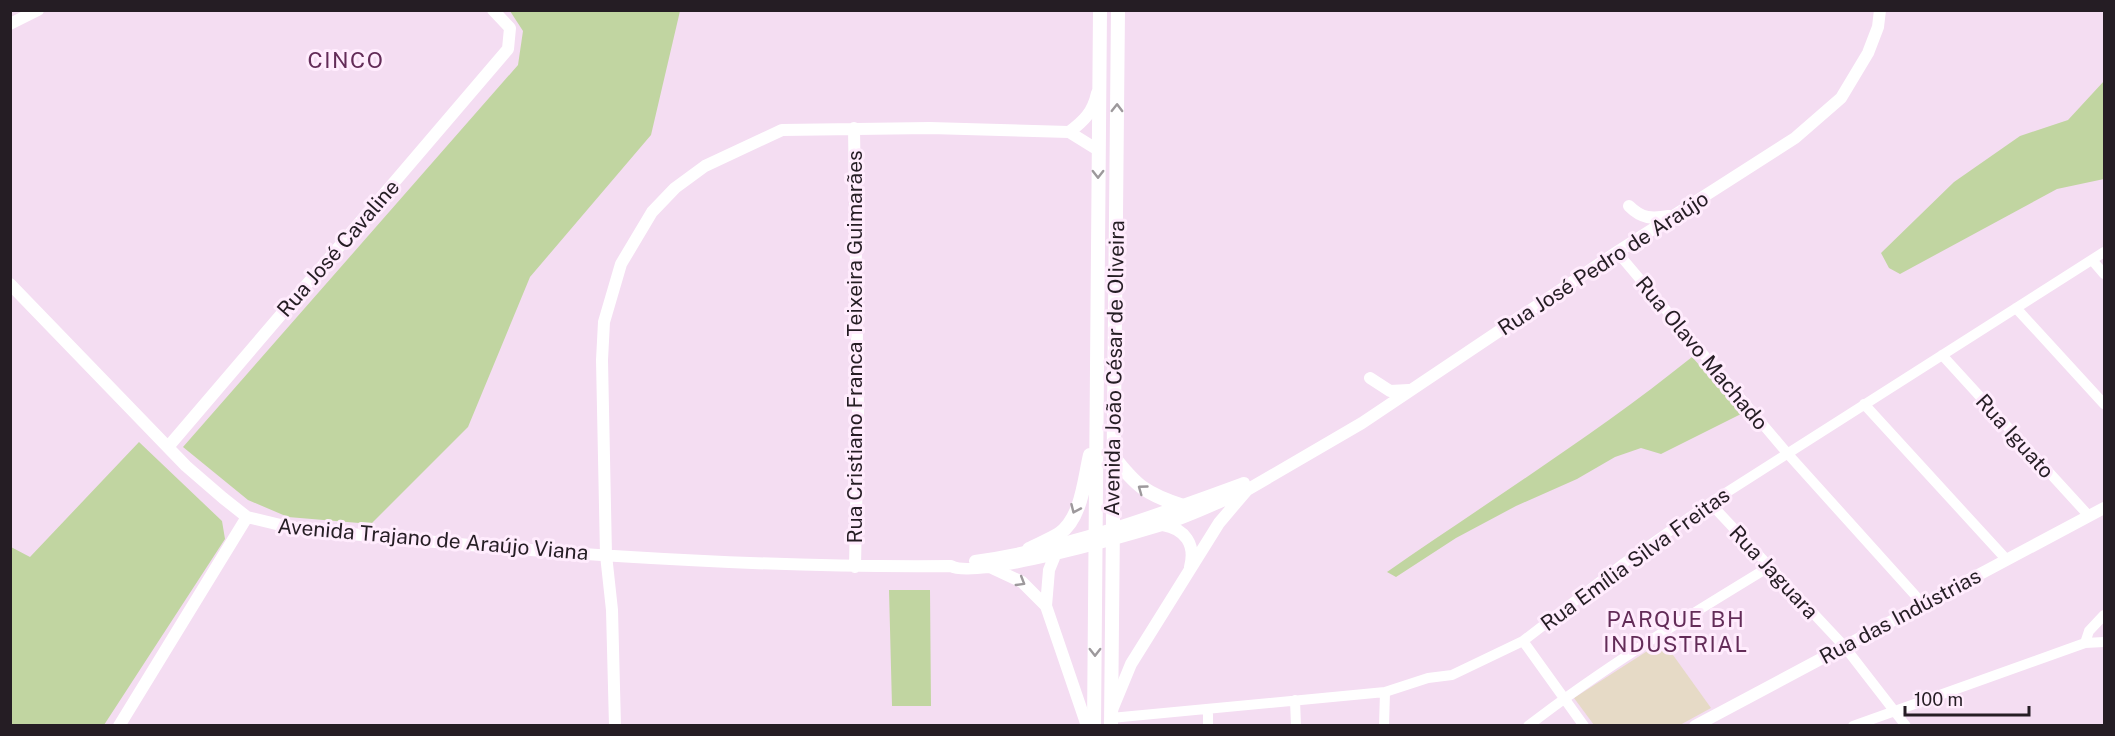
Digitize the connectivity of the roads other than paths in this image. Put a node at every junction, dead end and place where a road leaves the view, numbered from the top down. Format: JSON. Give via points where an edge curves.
{"nodes":[{"id":1,"x":38,"y":10,"type":"edge"},
{"id":2,"x":493,"y":10,"type":"edge"},
{"id":3,"x":1100,"y":10,"type":"edge"},
{"id":4,"x":1118,"y":10,"type":"edge"},
{"id":5,"x":1880,"y":10,"type":"edge"},
{"id":6,"x":10,"y":24,"type":"edge"},
{"id":7,"x":1099,"y":87,"type":"junction"},
{"id":8,"x":854,"y":128,"type":"junction"},
{"id":9,"x":1069,"y":132,"type":"junction"},
{"id":10,"x":1098,"y":150,"type":"junction"},
{"id":11,"x":1629,"y":206,"type":"dead end"},
{"id":12,"x":1676,"y":214,"type":"junction"},
{"id":13,"x":1617,"y":252,"type":"junction"},
{"id":14,"x":2104,"y":252,"type":"edge"},
{"id":15,"x":2092,"y":260,"type":"junction"},
{"id":16,"x":2104,"y":274,"type":"edge"},
{"id":17,"x":10,"y":284,"type":"edge"},
{"id":18,"x":2016,"y":308,"type":"junction"},
{"id":19,"x":1942,"y":355,"type":"junction"},
{"id":20,"x":1370,"y":378,"type":"dead end"},
{"id":21,"x":1413,"y":389,"type":"junction"},
{"id":22,"x":1864,"y":404,"type":"junction"},
{"id":23,"x":2104,"y":404,"type":"edge"},
{"id":24,"x":1096,"y":433,"type":"junction"},
{"id":25,"x":168,"y":447,"type":"junction"},
{"id":26,"x":1787,"y":453,"type":"junction"},
{"id":27,"x":1113,"y":456,"type":"junction"},
{"id":28,"x":1277,"y":472,"type":"junction"},
{"id":29,"x":1258,"y":478,"type":"joint"},
{"id":30,"x":1247,"y":490,"type":"junction"},
{"id":31,"x":1710,"y":503,"type":"junction"},
{"id":32,"x":1183,"y":506,"type":"junction"},
{"id":33,"x":2104,"y":508,"type":"edge"},
{"id":34,"x":1199,"y":512,"type":"junction"},
{"id":35,"x":2089,"y":516,"type":"junction"},
{"id":36,"x":247,"y":517,"type":"junction"},
{"id":37,"x":1163,"y":525,"type":"junction"},
{"id":38,"x":1102,"y":532,"type":"junction"},
{"id":39,"x":1209,"y":540,"type":"junction"},
{"id":40,"x":1029,"y":549,"type":"junction"},
{"id":41,"x":1056,"y":554,"type":"junction"},
{"id":42,"x":606,"y":555,"type":"junction"},
{"id":43,"x":2006,"y":559,"type":"junction"},
{"id":44,"x":951,"y":566,"type":"junction"},
{"id":45,"x":855,"y":567,"type":"junction"},
{"id":46,"x":990,"y":567,"type":"junction"},
{"id":47,"x":1769,"y":567,"type":"junction"},
{"id":48,"x":1189,"y":570,"type":"junction"},
{"id":49,"x":1923,"y":604,"type":"junction"},
{"id":50,"x":1046,"y":606,"type":"junction"},
{"id":51,"x":2104,"y":615,"type":"edge"},
{"id":52,"x":1523,"y":641,"type":"junction"},
{"id":53,"x":2104,"y":642,"type":"edge"},
{"id":54,"x":2085,"y":643,"type":"junction"},
{"id":55,"x":1844,"y":646,"type":"junction"},
{"id":56,"x":1111,"y":656,"type":"junction"},
{"id":57,"x":1131,"y":664,"type":"junction"},
{"id":58,"x":1385,"y":692,"type":"junction"},
{"id":59,"x":1564,"y":697,"type":"junction"},
{"id":60,"x":1296,"y":700,"type":"junction"},
{"id":61,"x":1208,"y":709,"type":"junction"},
{"id":62,"x":1893,"y":710,"type":"junction"},
{"id":63,"x":1111,"y":719,"type":"edge"},
{"id":64,"x":119,"y":726,"type":"edge"},
{"id":65,"x":615,"y":726,"type":"edge"},
{"id":66,"x":1087,"y":726,"type":"edge"},
{"id":67,"x":1094,"y":726,"type":"edge"},
{"id":68,"x":1208,"y":726,"type":"edge"},
{"id":69,"x":1296,"y":726,"type":"edge"},
{"id":70,"x":1384,"y":726,"type":"edge"},
{"id":71,"x":1528,"y":726,"type":"edge"},
{"id":72,"x":1584,"y":726,"type":"edge"},
{"id":73,"x":1695,"y":726,"type":"edge"},
{"id":74,"x":1853,"y":726,"type":"edge"},
{"id":75,"x":1906,"y":726,"type":"edge"}],
"edges":[{"from":1,"to":6,"type":"street"},
{"from":2,"to":25,"type":"street","name":"Rua José Cavaline","via":[[510,28],[508,49]]},
{"from":3,"to":7,"type":"main road","name":"Avenida João César de Oliveira"},
{"from":27,"to":4,"type":"main road","name":"Avenida João César de Oliveira","one_way":true},
{"from":5,"to":12,"type":"street","name":"Rua José Pedro de Araújo","via":[[1868,53],[1841,99],[1795,138]]},
{"from":7,"to":9,"type":"street","via":[[1095,105],[1085,120]]},
{"from":7,"to":10,"type":"main road","name":"Avenida João César de Oliveira"},
{"from":8,"to":9,"type":"street"},
{"from":8,"to":42,"type":"street","via":[[782,130],[738,149],[675,188],[635,237],[621,264],[604,322]]},
{"from":8,"to":45,"type":"street","name":"Rua Cristiano Franca Teixeira Guimarães","via":[[858,414]]},
{"from":9,"to":10,"type":"street"},
{"from":10,"to":24,"type":"main road","name":"Avenida João César de Oliveira","one_way":true},
{"from":11,"to":12,"type":"street","via":[[1639,216],[1653,219]]},
{"from":12,"to":13,"type":"street","name":"Rua José Pedro de Araújo"},
{"from":13,"to":21,"type":"street","name":"Rua José Pedro de Araújo"},
{"from":13,"to":26,"type":"street","name":"Rua Olavo Machado"},
{"from":14,"to":15,"type":"street","name":"Rua Emília Silva Freitas"},
{"from":15,"to":16,"type":"street"},
{"from":15,"to":18,"type":"street","name":"Rua Emília Silva Freitas"},
{"from":17,"to":25,"type":"street","name":"Avenida Trajano de Araújo Viana"},
{"from":18,"to":19,"type":"street","name":"Rua Emília Silva Freitas"},
{"from":18,"to":23,"type":"street"},
{"from":19,"to":22,"type":"street","name":"Rua Emília Silva Freitas"},
{"from":19,"to":35,"type":"street","name":"Rua Iguato"},
{"from":20,"to":21,"type":"street","via":[[1390,391]]},
{"from":21,"to":28,"type":"street","name":"Rua José Pedro de Araújo"},
{"from":22,"to":26,"type":"street","name":"Rua Emília Silva Freitas"},
{"from":22,"to":43,"type":"street"},
{"from":24,"to":40,"type":"main road","one_way":true,"via":[[1073,517],[1061,532]]},
{"from":24,"to":67,"type":"main road","name":"Avenida João César de Oliveira","one_way":true},
{"from":25,"to":36,"type":"street","name":"Avenida Trajano de Araújo Viana"},
{"from":26,"to":31,"type":"street","name":"Rua Emília Silva Freitas"},
{"from":26,"to":49,"type":"street","name":"Rua Olavo Machado"},
{"from":32,"to":27,"type":"main road","one_way":true,"via":[[1142,489]]},
{"from":27,"to":56,"type":"main road","name":"Avenida João César de Oliveira"},
{"from":28,"to":29,"type":"street","name":"Rua José Pedro de Araújo"},
{"from":28,"to":30,"type":"street","name":"Rua José Pedro de Araújo"},
{"from":29,"to":32,"type":"street","name":"Avenida Trajano de Araújo Viana"},
{"from":30,"to":34,"type":"street","name":"Avenida Trajano de Araújo Viana"},
{"from":30,"to":39,"type":"street","name":"Rua José Pedro de Araújo"},
{"from":31,"to":47,"type":"street","name":"Rua Jaguara"},
{"from":31,"to":52,"type":"street","name":"Rua Emília Silva Freitas"},
{"from":32,"to":34,"type":"street"},
{"from":32,"to":38,"type":"street","name":"Avenida Trajano de Araújo Viana"},
{"from":33,"to":35,"type":"street","name":"Rua das Indústrias"},
{"from":34,"to":37,"type":"street","name":"Avenida Trajano de Araújo Viana"},
{"from":34,"to":39,"type":"street","via":[[1210,529]]},
{"from":35,"to":43,"type":"street","name":"Rua das Indústrias"},
{"from":36,"to":42,"type":"street","name":"Avenida Trajano de Araújo Viana","via":[[293,528]]},
{"from":36,"to":64,"type":"street"},
{"from":37,"to":41,"type":"street","name":"Avenida Trajano de Araújo Viana"},
{"from":37,"to":48,"type":"street","via":[[1174,527],[1187,537],[1192,551]]},
{"from":38,"to":40,"type":"street","name":"Avenida Trajano de Araújo Viana"},
{"from":38,"to":41,"type":"street"},
{"from":39,"to":48,"type":"street","name":"Rua José Pedro de Araújo"},
{"from":40,"to":44,"type":"street","name":"Avenida Trajano de Araújo Viana"},
{"from":41,"to":46,"type":"street","name":"Avenida Trajano de Araújo Viana"},
{"from":41,"to":50,"type":"street","via":[[1049,570]]},
{"from":42,"to":45,"type":"street","name":"Avenida Trajano de Araújo Viana"},
{"from":42,"to":65,"type":"street","via":[[612,610]]},
{"from":43,"to":49,"type":"street","name":"Rua das Indústrias"},
{"from":44,"to":45,"type":"street","name":"Avenida Trajano de Araújo Viana"},
{"from":44,"to":46,"type":"street","name":"Avenida Trajano de Araújo Viana"},
{"from":46,"to":50,"type":"street","name":"Avenida Trajano de Araújo Viana","one_way":true,"via":[[1022,582]]},
{"from":47,"to":55,"type":"street","name":"Rua Jaguara"},
{"from":47,"to":59,"type":"street"},
{"from":48,"to":57,"type":"street","name":"Rua José Pedro de Araújo"},
{"from":49,"to":55,"type":"street","name":"Rua das Indústrias"},
{"from":50,"to":66,"type":"street","name":"Avenida Trajano de Araújo Viana"},
{"from":51,"to":54,"type":"street","via":[[2089,631]]},
{"from":52,"to":58,"type":"street","name":"Rua Emília Silva Freitas","via":[[1452,675]]},
{"from":52,"to":59,"type":"street"},
{"from":53,"to":54,"type":"street"},
{"from":54,"to":62,"type":"street"},
{"from":55,"to":62,"type":"street","name":"Rua Jaguara"},
{"from":55,"to":73,"type":"street","name":"Rua das Indústrias"},
{"from":56,"to":57,"type":"street","via":[[1120,665]]},
{"from":56,"to":63,"type":"main road","name":"Avenida João César de Oliveira"},
{"from":57,"to":63,"type":"street","name":"Rua José Pedro de Araújo"},
{"from":58,"to":60,"type":"street","name":"Rua Emília Silva Freitas"},
{"from":58,"to":70,"type":"street"},
{"from":59,"to":71,"type":"street"},
{"from":59,"to":72,"type":"street"},
{"from":60,"to":61,"type":"street","name":"Rua Emília Silva Freitas"},
{"from":60,"to":69,"type":"street"},
{"from":61,"to":63,"type":"street","name":"Rua Emília Silva Freitas"},
{"from":61,"to":68,"type":"street"},
{"from":62,"to":74,"type":"street"},
{"from":62,"to":75,"type":"street","name":"Rua Jaguara"}]}
